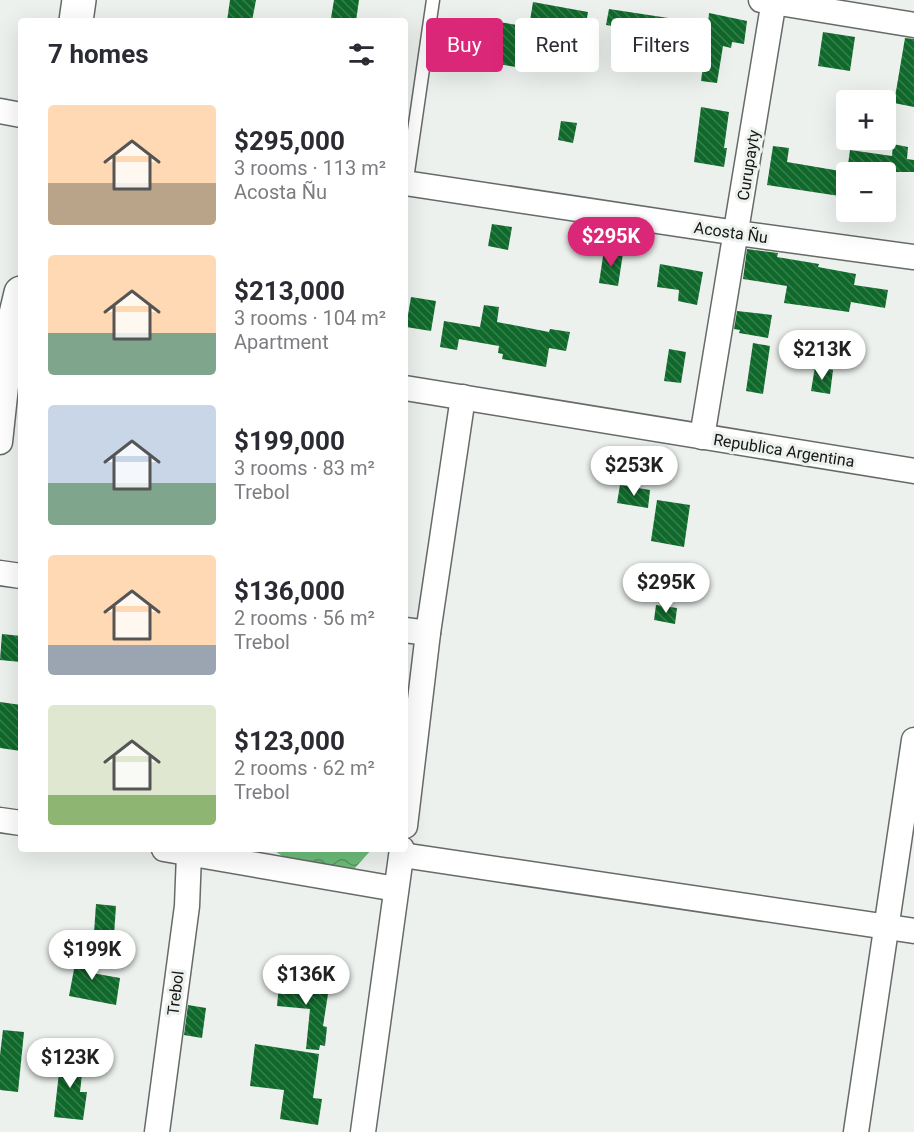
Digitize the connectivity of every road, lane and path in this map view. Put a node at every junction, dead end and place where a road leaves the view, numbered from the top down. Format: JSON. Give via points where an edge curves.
{"nodes":[{"id":1,"x":79,"y":0,"type":"edge"},
{"id":2,"x":433,"y":0,"type":"edge"},
{"id":3,"x":769,"y":1,"type":"edge"},
{"id":4,"x":76,"y":18,"type":"edge"},
{"id":5,"x":914,"y":25,"type":"edge"},
{"id":6,"x":0,"y":111,"type":"edge"},
{"id":7,"x":18,"y":114,"type":"edge"},
{"id":8,"x":408,"y":165,"type":"edge"},
{"id":9,"x":408,"y":185,"type":"edge"},
{"id":10,"x":737,"y":233,"type":"junction"},
{"id":11,"x":914,"y":257,"type":"edge"},
{"id":12,"x":18,"y":304,"type":"edge"},
{"id":13,"x":11,"y":330,"type":"edge"},
{"id":14,"x":408,"y":388,"type":"edge"},
{"id":15,"x":463,"y":397,"type":"junction"},
{"id":16,"x":702,"y":437,"type":"junction"},
{"id":17,"x":0,"y":442,"type":"edge"},
{"id":18,"x":914,"y":471,"type":"edge"},
{"id":19,"x":0,"y":573,"type":"edge"},
{"id":20,"x":18,"y":576,"type":"edge"},
{"id":21,"x":416,"y":632,"type":"edge"},
{"id":22,"x":914,"y":740,"type":"edge"},
{"id":23,"x":408,"y":773,"type":"edge"},
{"id":24,"x":0,"y":820,"type":"edge"},
{"id":25,"x":18,"y":823,"type":"edge"},
{"id":26,"x":179,"y":852,"type":"edge"},
{"id":27,"x":402,"y":852,"type":"edge"},
{"id":28,"x":189,"y":854,"type":"junction"},
{"id":29,"x":396,"y":889,"type":"junction"},
{"id":30,"x":885,"y":927,"type":"junction"},
{"id":31,"x":914,"y":931,"type":"edge"},
{"id":32,"x":157,"y":1132,"type":"edge"},
{"id":33,"x":363,"y":1132,"type":"edge"},
{"id":34,"x":856,"y":1132,"type":"edge"}],
"edges":[{"from":1,"to":4,"type":"street"},
{"from":2,"to":8,"type":"lane"},
{"from":3,"to":5,"type":"street"},
{"from":3,"to":10,"type":"street","name":"Curupayty"},
{"from":6,"to":7,"type":"street"},
{"from":9,"to":10,"type":"street","name":"Acosta Ñu"},
{"from":10,"to":11,"type":"street","name":"Acosta Ñu"},
{"from":10,"to":16,"type":"street","name":"Curupayty"},
{"from":12,"to":13,"type":"street"},
{"from":13,"to":17,"type":"street"},
{"from":14,"to":15,"type":"street","name":"Republica Argentina"},
{"from":15,"to":16,"type":"street","name":"Republica Argentina"},
{"from":15,"to":21,"type":"street"},
{"from":16,"to":18,"type":"street","name":"Republica Argentina"},
{"from":19,"to":20,"type":"street"},
{"from":21,"to":23,"type":"street"},
{"from":22,"to":30,"type":"street"},
{"from":24,"to":25,"type":"street"},
{"from":26,"to":28,"type":"street"},
{"from":27,"to":29,"type":"street"},
{"from":27,"to":30,"type":"street"},
{"from":28,"to":29,"type":"street"},
{"from":28,"to":32,"type":"street","name":"Trebol","via":[[187,906]]},
{"from":29,"to":33,"type":"street"},
{"from":30,"to":31,"type":"street"},
{"from":30,"to":34,"type":"street"}]}
